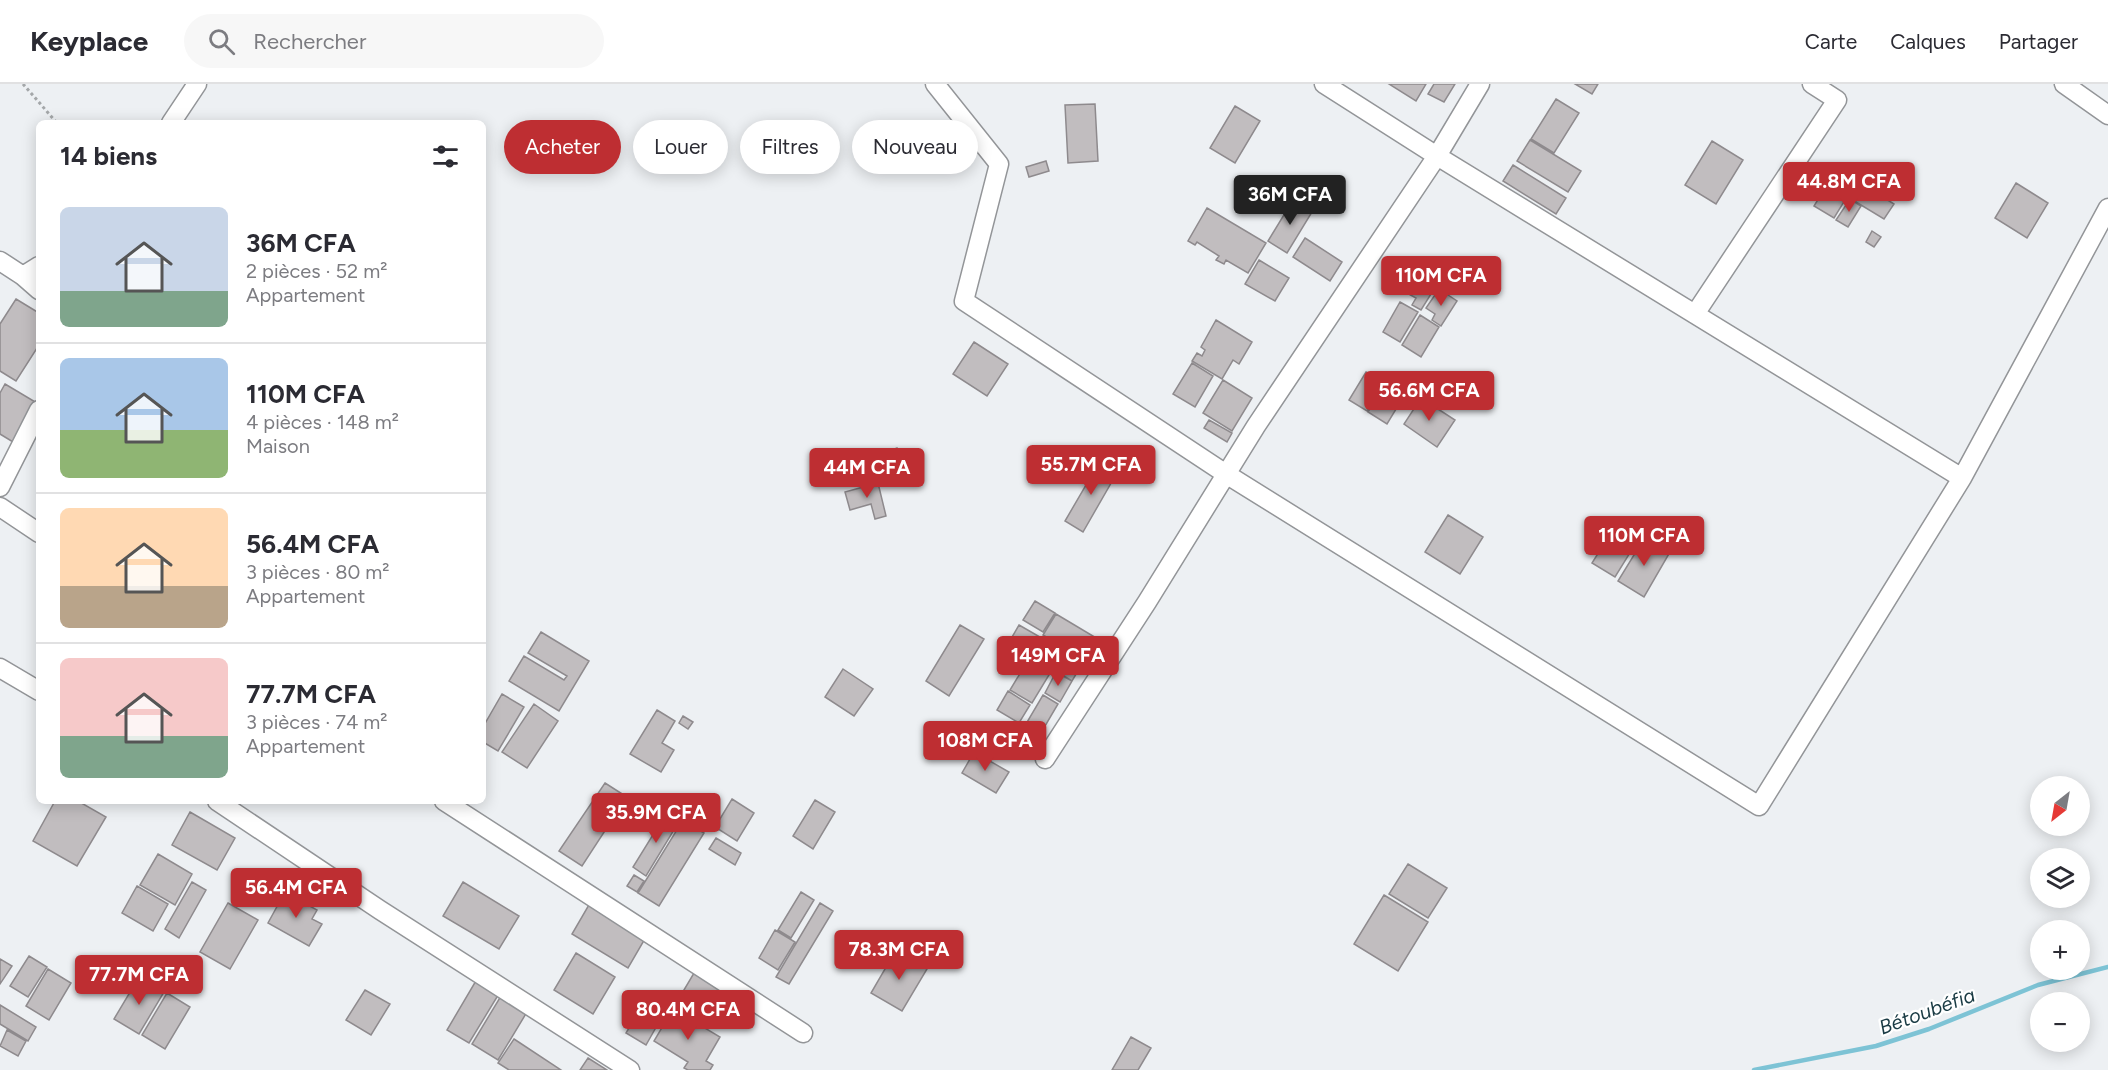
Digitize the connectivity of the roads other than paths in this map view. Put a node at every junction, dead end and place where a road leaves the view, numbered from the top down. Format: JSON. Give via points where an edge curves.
{"nodes":[{"id":1,"x":197,"y":84,"type":"edge"},
{"id":2,"x":935,"y":84,"type":"edge"},
{"id":3,"x":1324,"y":84,"type":"edge"},
{"id":4,"x":1480,"y":84,"type":"edge"},
{"id":5,"x":1812,"y":84,"type":"edge"},
{"id":6,"x":2064,"y":84,"type":"edge"},
{"id":7,"x":2108,"y":115,"type":"edge"},
{"id":8,"x":173,"y":120,"type":"edge"},
{"id":9,"x":1437,"y":156,"type":"junction"},
{"id":10,"x":2108,"y":208,"type":"edge"},
{"id":11,"x":0,"y":261,"type":"edge"},
{"id":12,"x":31,"y":271,"type":"edge"},
{"id":13,"x":1695,"y":314,"type":"junction"},
{"id":14,"x":36,"y":416,"type":"edge"},
{"id":15,"x":1226,"y":474,"type":"junction"},
{"id":16,"x":1962,"y":478,"type":"junction"},
{"id":17,"x":0,"y":487,"type":"edge"},
{"id":18,"x":0,"y":507,"type":"edge"},
{"id":19,"x":36,"y":531,"type":"edge"},
{"id":20,"x":0,"y":668,"type":"edge"},
{"id":21,"x":36,"y":689,"type":"edge"},
{"id":22,"x":1045,"y":759,"type":"dead end"},
{"id":23,"x":221,"y":804,"type":"edge"},
{"id":24,"x":449,"y":804,"type":"edge"},
{"id":25,"x":803,"y":1033,"type":"dead end"},
{"id":26,"x":630,"y":1070,"type":"edge"}],
"edges":[{"from":1,"to":8,"type":"street"},
{"from":2,"to":15,"type":"street","via":[[999,164],[964,301]]},
{"from":3,"to":9,"type":"street"},
{"from":4,"to":9,"type":"street"},
{"from":5,"to":13,"type":"street","via":[[1837,100]]},
{"from":6,"to":7,"type":"street"},
{"from":9,"to":13,"type":"street"},
{"from":9,"to":15,"type":"street"},
{"from":10,"to":16,"type":"street"},
{"from":11,"to":12,"type":"street"},
{"from":13,"to":16,"type":"street"},
{"from":14,"to":17,"type":"street"},
{"from":15,"to":16,"type":"street","via":[[1759,806]]},
{"from":15,"to":22,"type":"street"},
{"from":18,"to":19,"type":"street"},
{"from":20,"to":21,"type":"street"},
{"from":23,"to":26,"type":"street"},
{"from":24,"to":25,"type":"street"}]}
